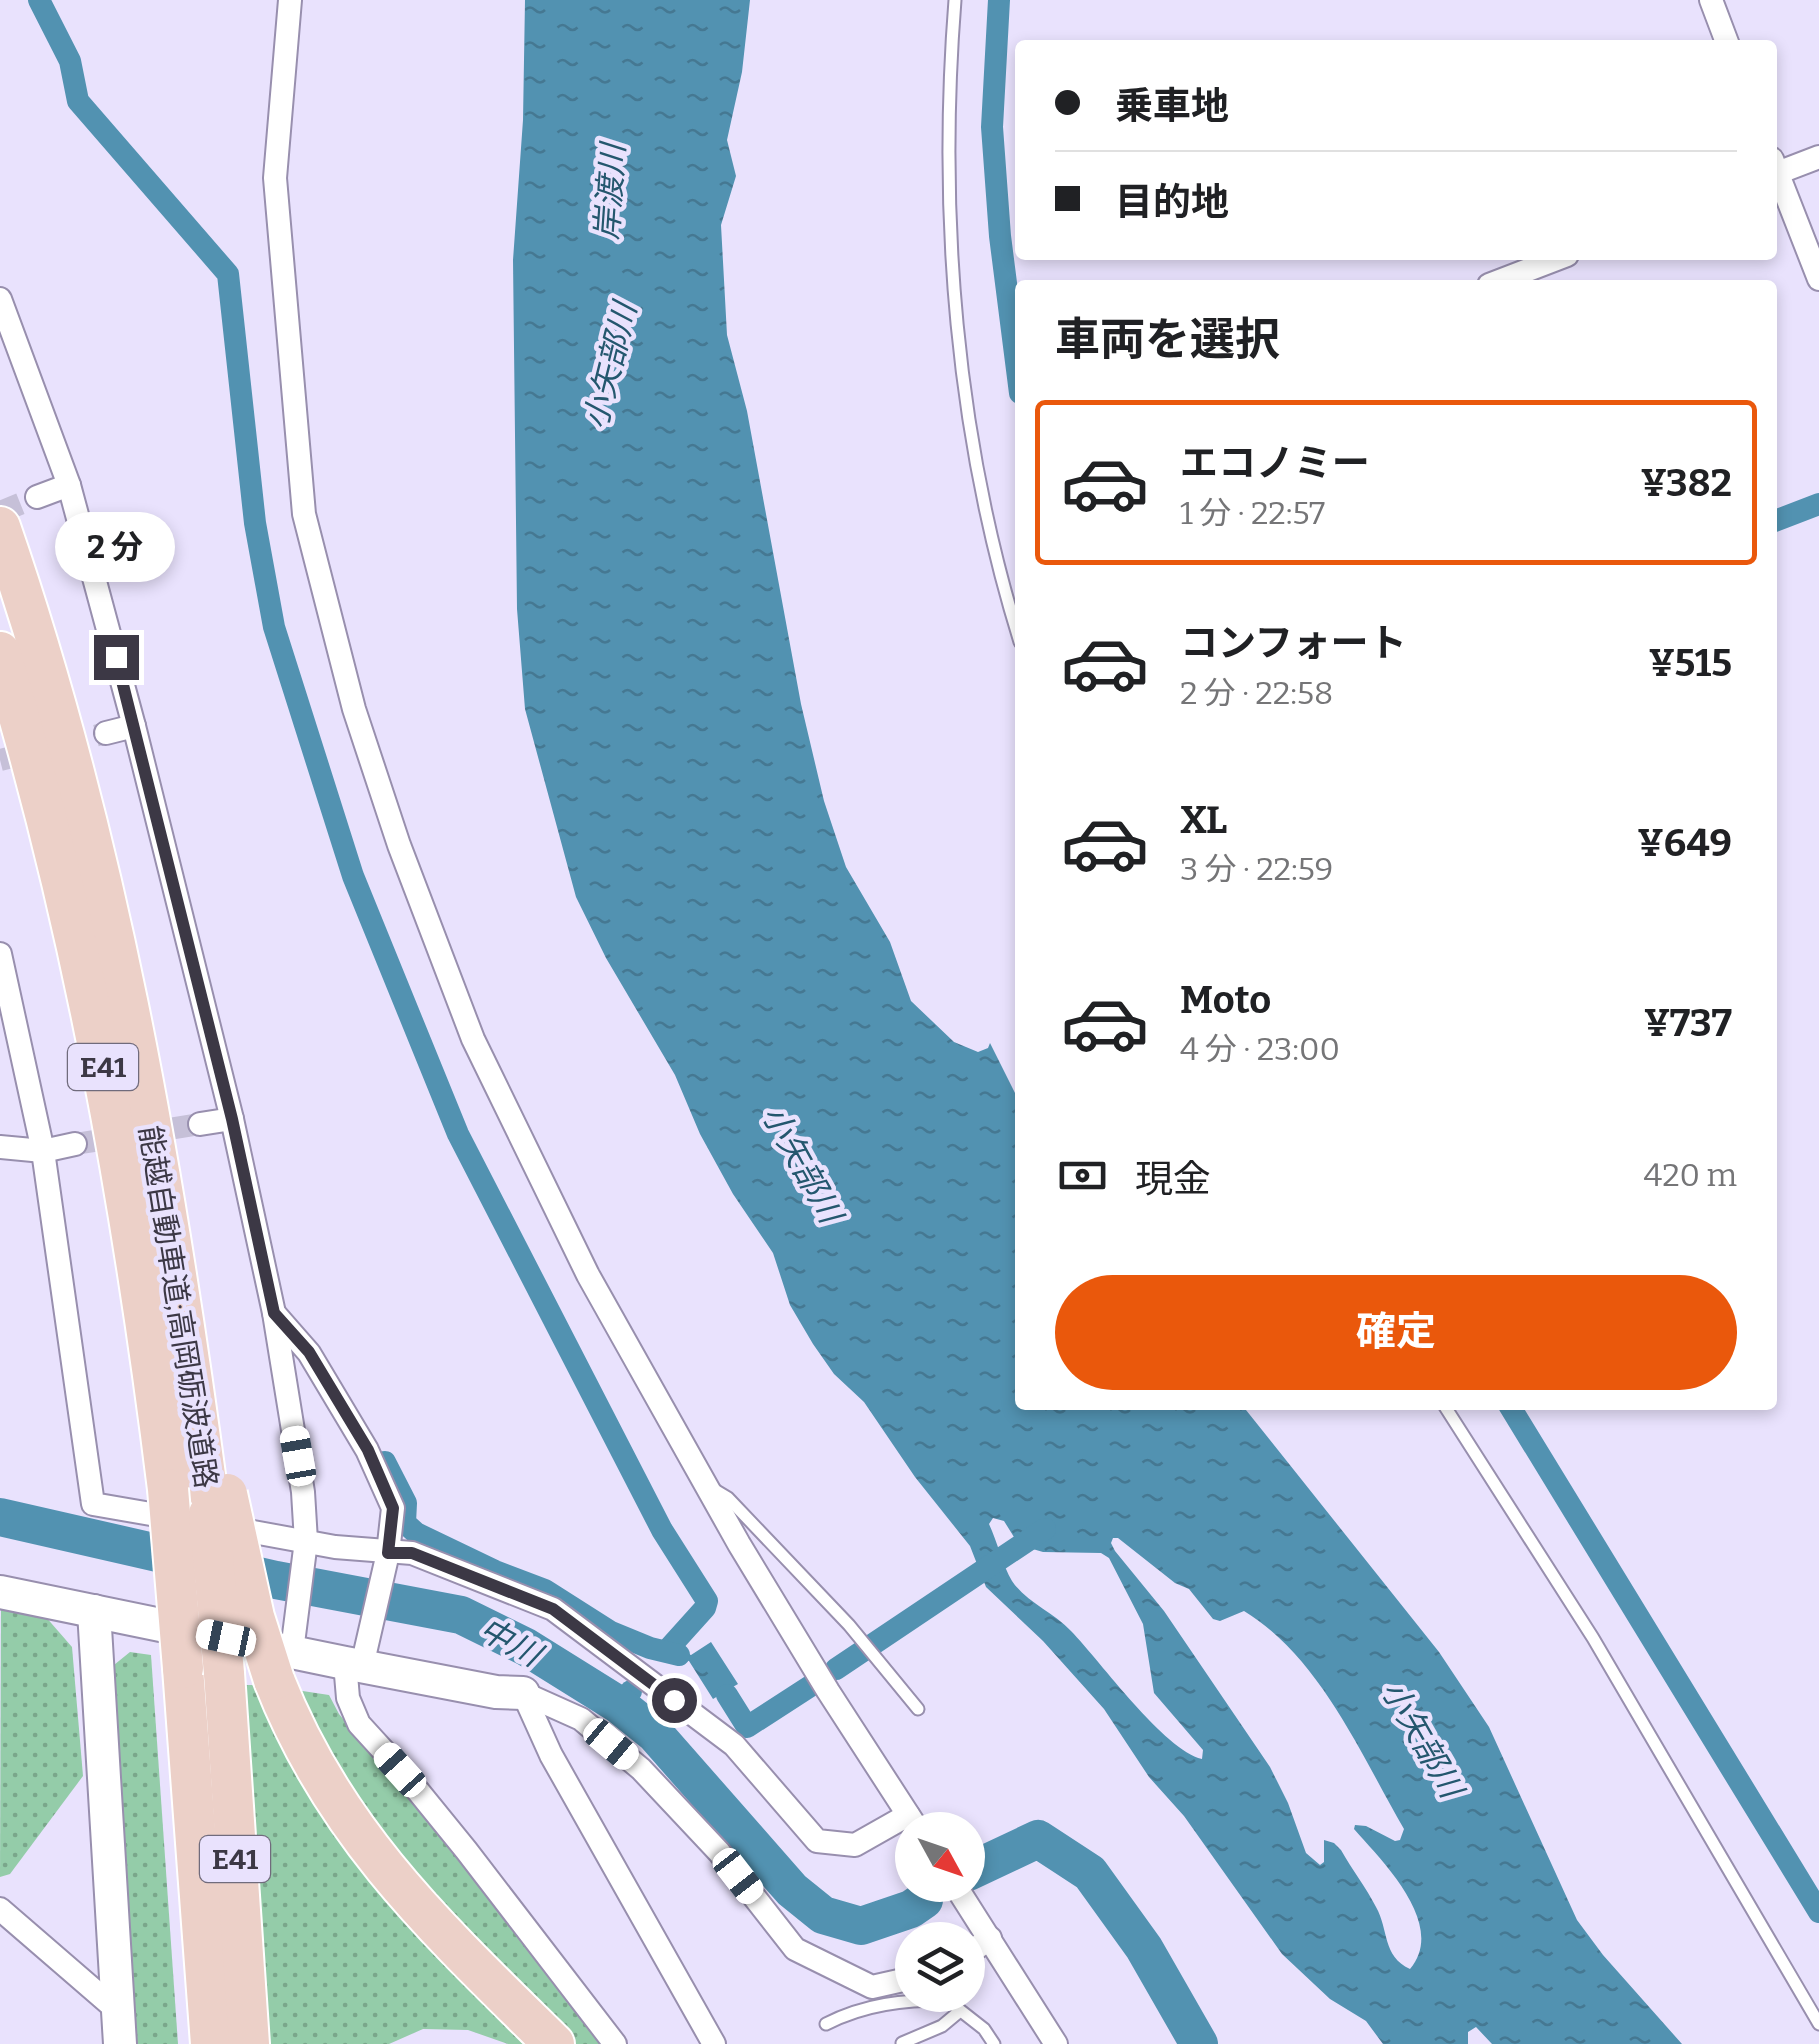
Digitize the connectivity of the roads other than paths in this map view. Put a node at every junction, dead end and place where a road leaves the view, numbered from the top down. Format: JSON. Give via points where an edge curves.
{"nodes":[{"id":1,"x":290,"y":0,"type":"edge"},
{"id":2,"x":954,"y":0,"type":"edge"},
{"id":3,"x":1711,"y":0,"type":"edge"},
{"id":4,"x":1726,"y":40,"type":"edge"},
{"id":5,"x":1819,"y":158,"type":"edge"},
{"id":6,"x":1777,"y":168,"type":"edge"},
{"id":7,"x":1777,"y":176,"type":"edge"},
{"id":8,"x":1554,"y":260,"type":"edge"},
{"id":9,"x":1819,"y":278,"type":"edge"},
{"id":10,"x":1502,"y":280,"type":"edge"},
{"id":11,"x":0,"y":299,"type":"edge"},
{"id":12,"x":70,"y":485,"type":"junction"},
{"id":13,"x":37,"y":497,"type":"tunnel mouth"},
{"id":14,"x":0,"y":526,"type":"edge"},
{"id":15,"x":1015,"y":624,"type":"edge"},
{"id":16,"x":0,"y":652,"type":"edge"},
{"id":17,"x":134,"y":726,"type":"junction"},
{"id":18,"x":106,"y":733,"type":"tunnel mouth"},
{"id":19,"x":0,"y":954,"type":"edge"},
{"id":20,"x":232,"y":1119,"type":"junction"},
{"id":21,"x":200,"y":1124,"type":"tunnel mouth"},
{"id":22,"x":75,"y":1144,"type":"tunnel mouth"},
{"id":23,"x":0,"y":1147,"type":"edge"},
{"id":24,"x":43,"y":1151,"type":"junction"},
{"id":25,"x":274,"y":1313,"type":"junction"},
{"id":26,"x":1447,"y":1410,"type":"edge"},
{"id":27,"x":705,"y":1485,"type":"junction"},
{"id":28,"x":200,"y":1491,"type":"junction"},
{"id":29,"x":305,"y":1547,"type":"junction"},
{"id":30,"x":386,"y":1562,"type":"junction"},
{"id":31,"x":0,"y":1592,"type":"edge"},
{"id":32,"x":94,"y":1611,"type":"junction"},
{"id":33,"x":286,"y":1651,"type":"junction"},
{"id":34,"x":353,"y":1665,"type":"junction"},
{"id":35,"x":183,"y":1668,"type":"junction"},
{"id":36,"x":523,"y":1693,"type":"junction"},
{"id":37,"x":918,"y":1709,"type":"dead end"},
{"id":38,"x":906,"y":1812,"type":"edge"},
{"id":39,"x":895,"y":1830,"type":"edge"},
{"id":40,"x":966,"y":1902,"type":"edge"},
{"id":41,"x":0,"y":1909,"type":"edge"},
{"id":42,"x":990,"y":1938,"type":"junction"},
{"id":43,"x":985,"y":1942,"type":"edge"},
{"id":44,"x":895,"y":1982,"type":"edge"},
{"id":45,"x":895,"y":2003,"type":"edge"},
{"id":46,"x":958,"y":2012,"type":"edge"},
{"id":47,"x":963,"y":2012,"type":"edge"},
{"id":48,"x":826,"y":2024,"type":"dead end"},
{"id":49,"x":1819,"y":2024,"type":"edge"},
{"id":50,"x":119,"y":2028,"type":"edge"},
{"id":51,"x":902,"y":2043,"type":"edge"},
{"id":52,"x":199,"y":2044,"type":"edge"},
{"id":53,"x":211,"y":2044,"type":"edge"},
{"id":54,"x":248,"y":2044,"type":"edge"},
{"id":55,"x":554,"y":2044,"type":"edge"},
{"id":56,"x":616,"y":2044,"type":"edge"},
{"id":57,"x":714,"y":2044,"type":"edge"},
{"id":58,"x":994,"y":2044,"type":"edge"},
{"id":59,"x":1056,"y":2044,"type":"edge"}],
"edges":[{"from":1,"to":27,"type":"street","via":[[275,178],[304,514],[354,710],[473,1039],[588,1275]]},
{"from":2,"to":15,"type":"lane","via":[[948,78],[958,346],[981,499]]},
{"from":3,"to":4,"type":"street"},
{"from":5,"to":6,"type":"street"},
{"from":7,"to":9,"type":"street"},
{"from":8,"to":10,"type":"street"},
{"from":11,"to":12,"type":"street"},
{"from":12,"to":13,"type":"street"},
{"from":12,"to":17,"type":"street"},
{"from":14,"to":28,"type":"highway","number":"E41","via":[[58,717],[187,1268]]},
{"from":16,"to":28,"type":"highway","name":"能越自動車道;高岡砺波道路","number":"E41","via":[[62,878],[128,1199]]},
{"from":17,"to":18,"type":"street"},
{"from":17,"to":20,"type":"street"},
{"from":19,"to":24,"type":"street"},
{"from":20,"to":21,"type":"street"},
{"from":20,"to":25,"type":"street"},
{"from":22,"to":24,"type":"street"},
{"from":23,"to":24,"type":"street"},
{"from":24,"to":29,"type":"street","via":[[92,1504]]},
{"from":25,"to":29,"type":"street","via":[[303,1492]]},
{"from":25,"to":30,"type":"street","via":[[309,1352],[368,1450],[393,1508]]},
{"from":26,"to":49,"type":"lane","via":[[1593,1638]]},
{"from":27,"to":37,"type":"lane","via":[[728,1498],[849,1624]]},
{"from":27,"to":38,"type":"street"},
{"from":28,"to":33,"type":"highway","bridge":true,"via":[[254,1617]]},
{"from":28,"to":35,"type":"highway","name":"能越自動車道;高岡砺波道路","number":"E41","bridge":true},
{"from":28,"to":54,"type":"highway","name":"能越自動車道;高岡砺波道路","number":"E41","bridge":true,"via":[[224,1673]]},
{"from":29,"to":30,"type":"street"},
{"from":29,"to":33,"type":"street"},
{"from":30,"to":34,"type":"street"},
{"from":30,"to":39,"type":"street","via":[[412,1553],[553,1609],[734,1745],[817,1841],[855,1845]]},
{"from":31,"to":32,"type":"street"},
{"from":32,"to":33,"type":"street"},
{"from":32,"to":50,"type":"street"},
{"from":33,"to":34,"type":"street"},
{"from":33,"to":55,"type":"highway","via":[[292,1723],[328,1790],[388,1874]]},
{"from":34,"to":36,"type":"street"},
{"from":34,"to":56,"type":"street","via":[[348,1698],[359,1724]]},
{"from":35,"to":52,"type":"highway"},
{"from":35,"to":53,"type":"highway","name":"能越自動車道;高岡砺波道路","number":"E41"},
{"from":36,"to":44,"type":"street","via":[[581,1720],[640,1769],[719,1852],[794,1948],[872,1987]]},
{"from":36,"to":57,"type":"street","via":[[551,1755]]},
{"from":40,"to":42,"type":"street"},
{"from":41,"to":50,"type":"street"},
{"from":42,"to":43,"type":"street"},
{"from":42,"to":59,"type":"street"},
{"from":45,"to":48,"type":"lane","via":[[852,2010]]},
{"from":46,"to":51,"type":"lane"},
{"from":47,"to":58,"type":"lane"}]}
